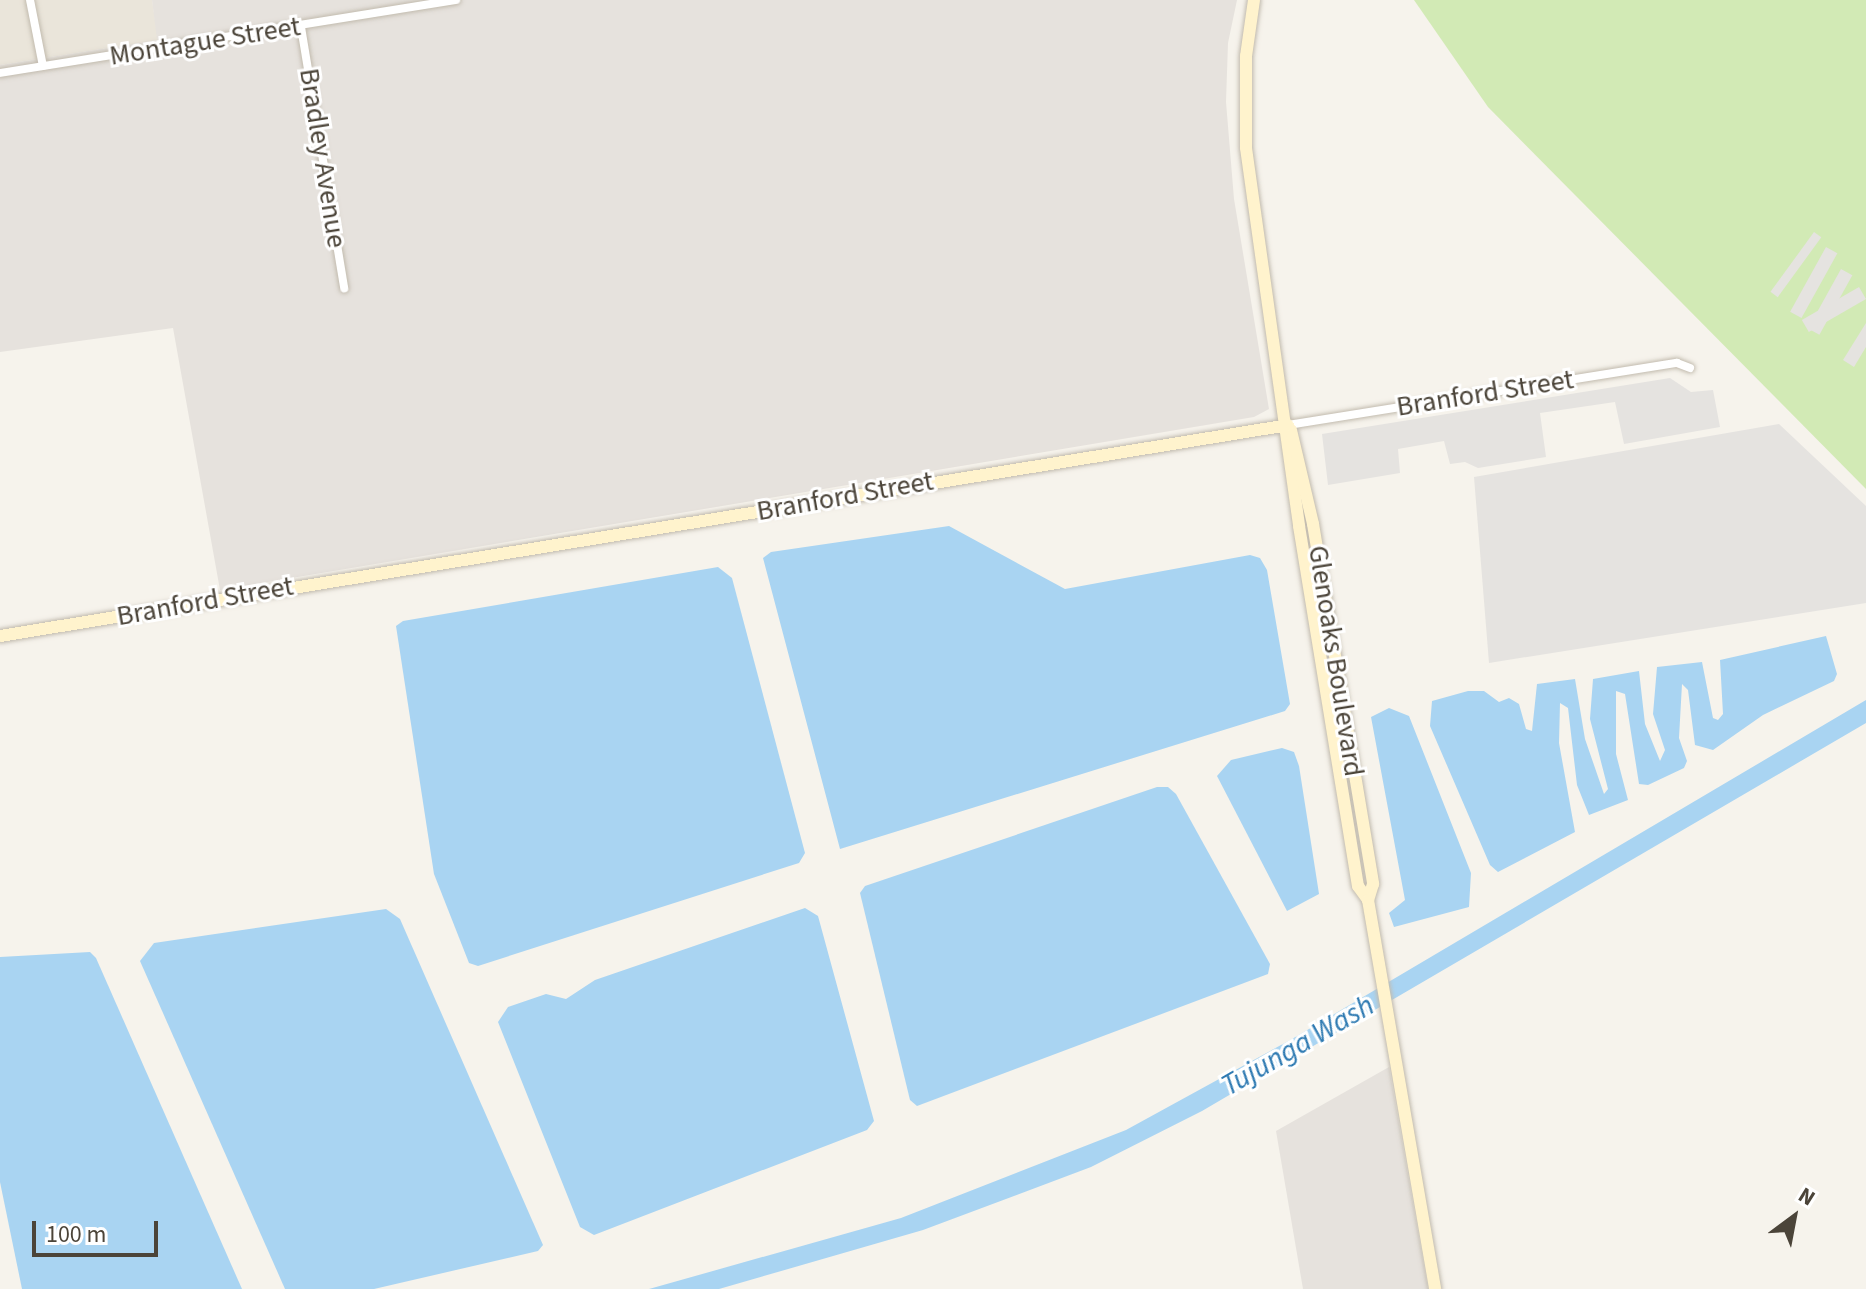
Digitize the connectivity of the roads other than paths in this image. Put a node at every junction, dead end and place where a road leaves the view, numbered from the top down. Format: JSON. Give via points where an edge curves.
{"nodes":[{"id":1,"x":30,"y":0,"type":"edge"},
{"id":2,"x":456,"y":0,"type":"edge"},
{"id":3,"x":1254,"y":0,"type":"edge"},
{"id":4,"x":301,"y":27,"type":"junction"},
{"id":5,"x":43,"y":66,"type":"junction"},
{"id":6,"x":0,"y":73,"type":"edge"},
{"id":7,"x":344,"y":288,"type":"dead end"},
{"id":8,"x":1690,"y":368,"type":"dead end"},
{"id":9,"x":1288,"y":425,"type":"junction"},
{"id":10,"x":0,"y":636,"type":"edge"},
{"id":11,"x":1341,"y":690,"type":"junction"},
{"id":12,"x":1326,"y":692,"type":"junction"},
{"id":13,"x":1368,"y":900,"type":"junction"},
{"id":14,"x":1435,"y":1289,"type":"edge"}],
"edges":[{"from":1,"to":5,"type":"street"},
{"from":2,"to":4,"type":"street","name":"Montague Street"},
{"from":3,"to":9,"type":"main road","name":"Glenoaks Boulevard","via":[[1246,67],[1246,148]]},
{"from":4,"to":5,"type":"street","name":"Montague Street"},
{"from":4,"to":7,"type":"street","name":"Bradley Avenue"},
{"from":5,"to":6,"type":"street","name":"Montague Street"},
{"from":8,"to":9,"type":"street","name":"Branford Street","via":[[1677,363]]},
{"from":9,"to":10,"type":"main road","name":"Branford Street"},
{"from":9,"to":11,"type":"main road","name":"Glenoaks Boulevard","via":[[1299,448]]},
{"from":9,"to":12,"type":"main road","name":"Glenoaks Boulevard","via":[[1287,451]]},
{"from":11,"to":12,"type":"main road"},
{"from":11,"to":13,"type":"main road","name":"Glenoaks Boulevard","via":[[1373,884]]},
{"from":12,"to":13,"type":"main road","name":"Glenoaks Boulevard","via":[[1358,886]]},
{"from":13,"to":14,"type":"main road","name":"Glenoaks Boulevard"}]}
